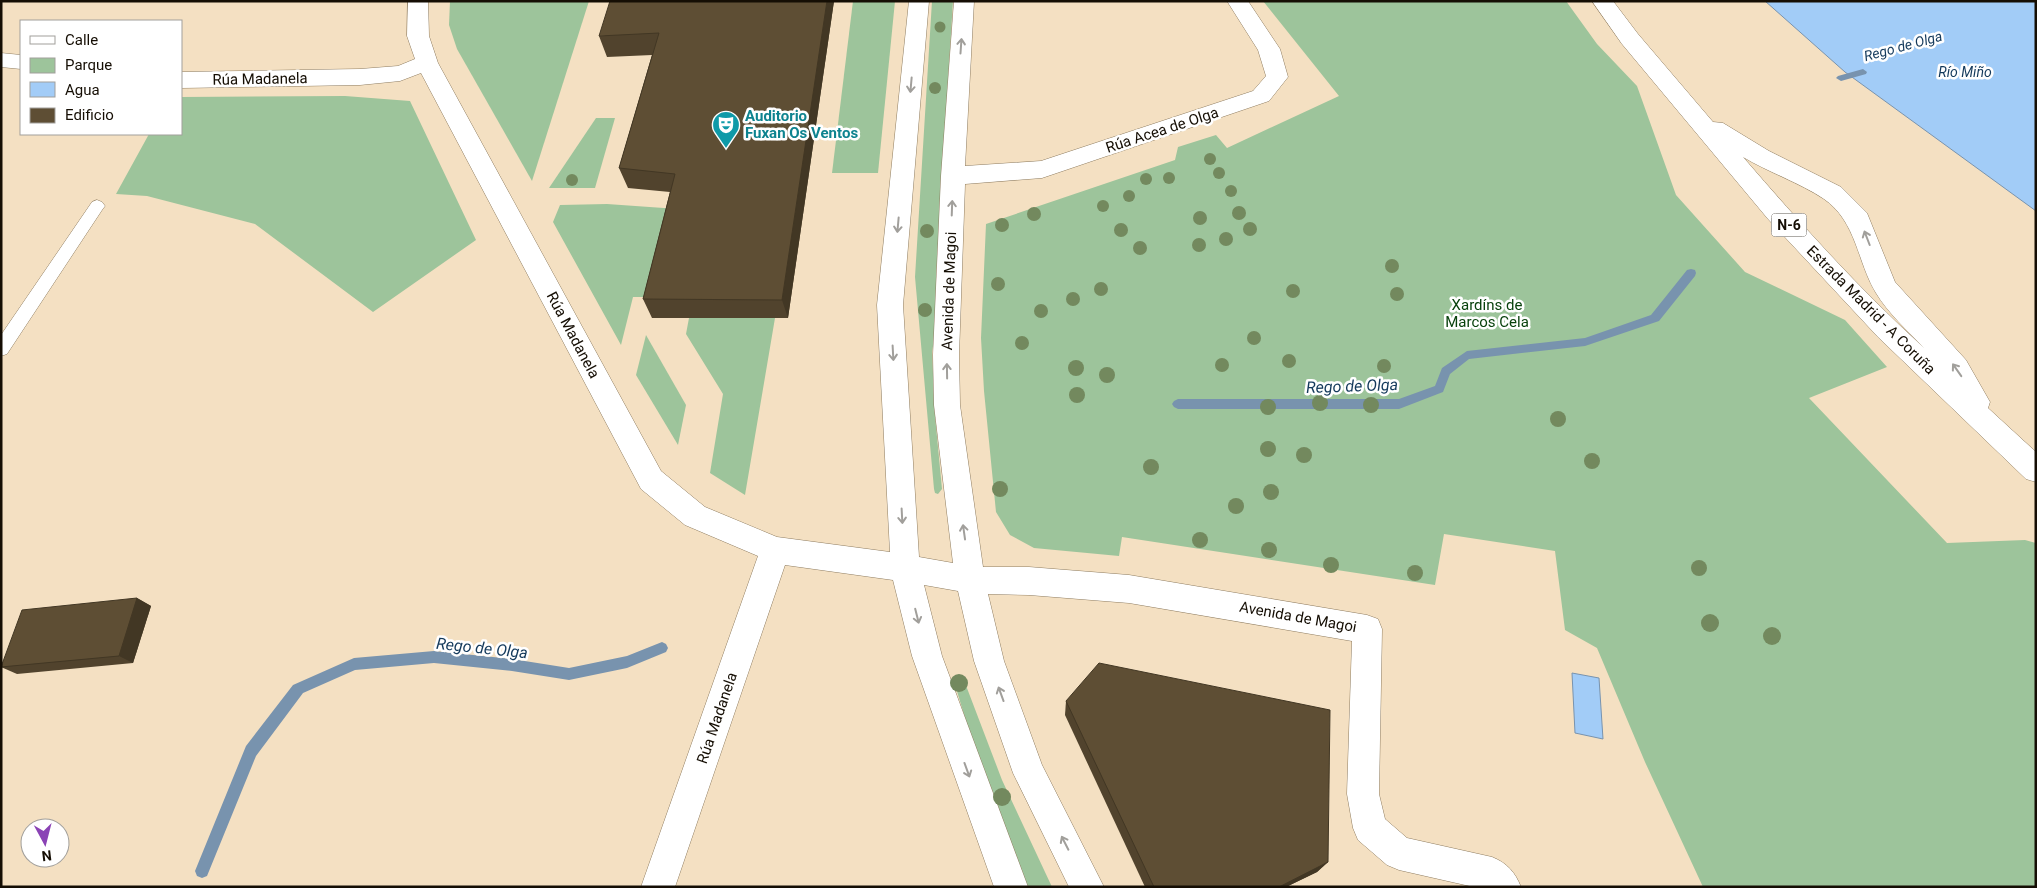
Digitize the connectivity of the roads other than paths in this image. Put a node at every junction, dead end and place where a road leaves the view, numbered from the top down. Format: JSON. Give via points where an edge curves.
{"nodes":[{"id":1,"x":418,"y":1,"type":"edge"},
{"id":2,"x":919,"y":1,"type":"edge"},
{"id":3,"x":964,"y":1,"type":"edge"},
{"id":4,"x":1237,"y":1,"type":"edge"},
{"id":5,"x":1602,"y":1,"type":"edge"},
{"id":6,"x":1,"y":60,"type":"edge"},
{"id":7,"x":20,"y":62,"type":"edge"},
{"id":8,"x":427,"y":63,"type":"junction"},
{"id":9,"x":182,"y":80,"type":"edge"},
{"id":10,"x":1696,"y":117,"type":"junction"},
{"id":11,"x":953,"y":176,"type":"junction"},
{"id":12,"x":97,"y":206,"type":"dead end"},
{"id":13,"x":1,"y":349,"type":"edge"},
{"id":14,"x":1991,"y":427,"type":"junction"},
{"id":15,"x":2036,"y":470,"type":"edge"},
{"id":16,"x":775,"y":550,"type":"junction"},
{"id":17,"x":905,"y":568,"type":"junction"},
{"id":18,"x":970,"y":580,"type":"junction"},
{"id":19,"x":658,"y":887,"type":"edge"},
{"id":20,"x":1012,"y":887,"type":"edge"},
{"id":21,"x":1087,"y":887,"type":"edge"},
{"id":22,"x":1504,"y":887,"type":"edge"}],
"edges":[{"from":1,"to":8,"type":"main road","name":"Rúa Madanela","via":[[418,36]]},
{"from":2,"to":17,"type":"main road","one_way":true,"via":[[890,305]]},
{"from":11,"to":3,"type":"main road","name":"Avenida de Magoi","one_way":true},
{"from":4,"to":11,"type":"main road","name":"Rúa Acea de Olga","via":[[1269,49],[1277,77],[1261,96],[1042,169]]},
{"from":5,"to":10,"type":"main road","name":"Estrada Madrid - A Coruña","number":"N-6"},
{"from":6,"to":7,"type":"main road"},
{"from":8,"to":9,"type":"main road","name":"Rúa Madanela","via":[[400,73],[360,77]]},
{"from":8,"to":16,"type":"main road","name":"Rúa Madanela","via":[[651,480],[695,516]]},
{"from":10,"to":14,"type":"main road","name":"Estrada Madrid - A Coruña","number":"N-6","via":[[1778,213],[1887,330]]},
{"from":14,"to":10,"type":"main road","one_way":true,"via":[[1957,368],[1886,288],[1858,219],[1833,193],[1761,156]]},
{"from":18,"to":11,"type":"main road","name":"Avenida de Magoi","one_way":true,"via":[[947,404]]},
{"from":12,"to":13,"type":"lane"},
{"from":14,"to":15,"type":"main road","name":"Estrada Madrid - A Coruña","number":"N-6"},
{"from":16,"to":17,"type":"main road","name":"Rúa Madanela"},
{"from":16,"to":19,"type":"main road","name":"Rúa Madanela"},
{"from":17,"to":18,"type":"main road","name":"Avenida de Magoi"},
{"from":17,"to":20,"type":"main road","one_way":true,"via":[[927,656]]},
{"from":21,"to":18,"type":"main road","name":"Avenida de Magoi","one_way":true,"via":[[1029,773],[989,661]]},
{"from":18,"to":22,"type":"main road","name":"Avenida de Magoi","via":[[1129,589],[1366,629],[1363,794],[1370,828],[1399,853],[1492,874]]}]}
